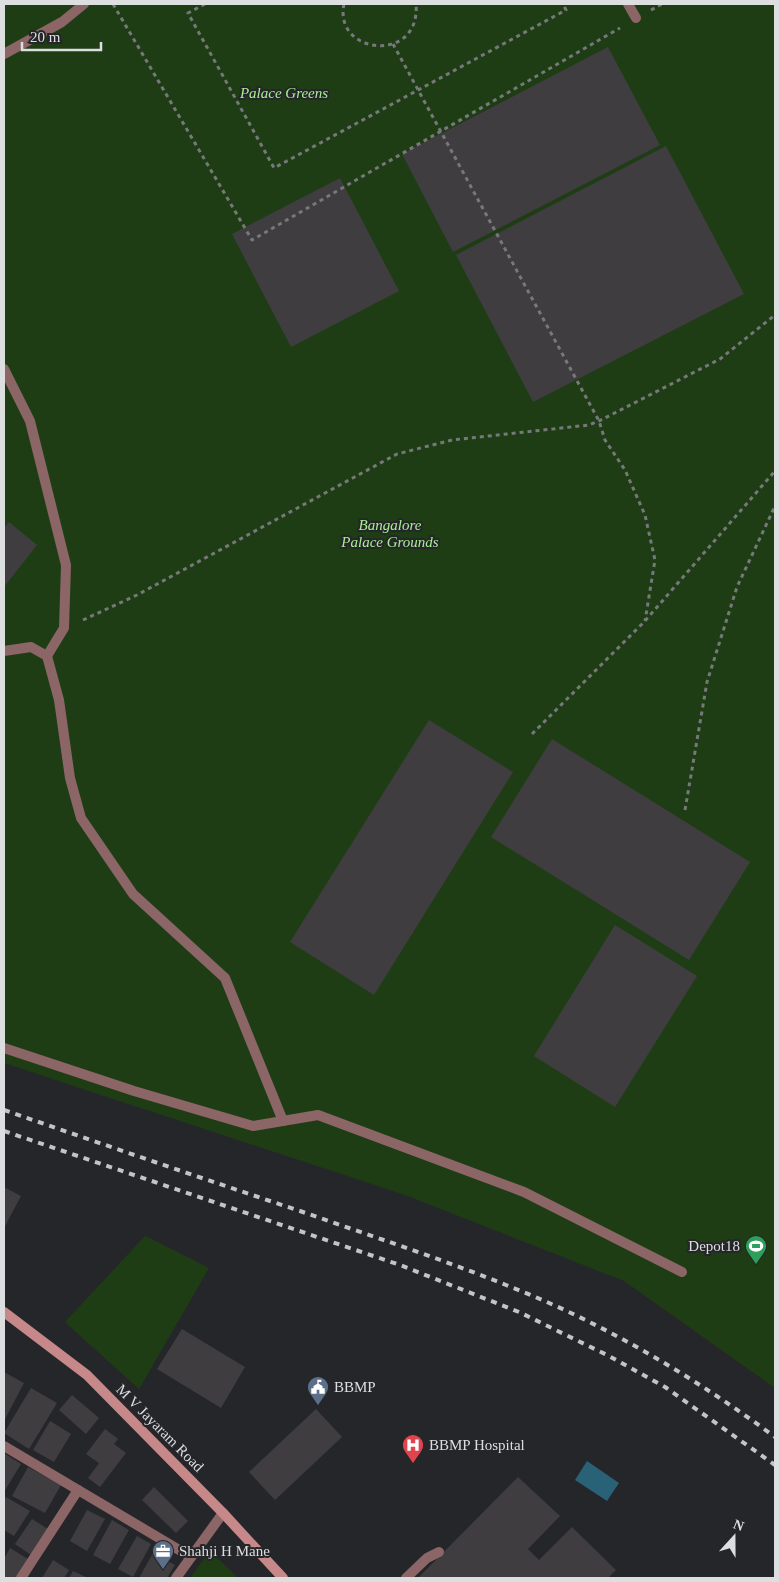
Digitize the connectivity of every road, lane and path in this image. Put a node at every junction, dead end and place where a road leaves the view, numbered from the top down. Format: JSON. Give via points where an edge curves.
{"nodes":[{"id":1,"x":84,"y":4,"type":"edge"},
{"id":2,"x":114,"y":4,"type":"edge"},
{"id":3,"x":205,"y":4,"type":"edge"},
{"id":4,"x":344,"y":4,"type":"edge"},
{"id":5,"x":416,"y":4,"type":"edge"},
{"id":6,"x":563,"y":4,"type":"edge"},
{"id":7,"x":628,"y":4,"type":"edge"},
{"id":8,"x":662,"y":4,"type":"edge"},
{"id":9,"x":636,"y":18,"type":"junction"},
{"id":10,"x":393,"y":44,"type":"junction"},
{"id":11,"x":4,"y":54,"type":"edge"},
{"id":12,"x":418,"y":90,"type":"junction"},
{"id":13,"x":442,"y":130,"type":"junction"},
{"id":14,"x":775,"y":315,"type":"edge"},
{"id":15,"x":4,"y":368,"type":"edge"},
{"id":16,"x":599,"y":421,"type":"junction"},
{"id":17,"x":775,"y":471,"type":"edge"},
{"id":18,"x":775,"y":506,"type":"edge"},
{"id":19,"x":645,"y":621,"type":"junction"},
{"id":20,"x":64,"y":628,"type":"junction"},
{"id":21,"x":4,"y":651,"type":"edge"},
{"id":22,"x":47,"y":656,"type":"junction"},
{"id":23,"x":532,"y":734,"type":"dead end"},
{"id":24,"x":685,"y":810,"type":"dead end"},
{"id":25,"x":4,"y":1048,"type":"edge"},
{"id":26,"x":283,"y":1121,"type":"junction"},
{"id":27,"x":682,"y":1272,"type":"dead end"},
{"id":28,"x":4,"y":1312,"type":"edge"},
{"id":29,"x":4,"y":1446,"type":"edge"},
{"id":30,"x":78,"y":1490,"type":"junction"},
{"id":31,"x":223,"y":1513,"type":"junction"},
{"id":32,"x":439,"y":1552,"type":"dead end"},
{"id":33,"x":191,"y":1557,"type":"junction"},
{"id":34,"x":21,"y":1578,"type":"edge"},
{"id":35,"x":176,"y":1578,"type":"edge"},
{"id":36,"x":283,"y":1578,"type":"edge"},
{"id":37,"x":406,"y":1578,"type":"edge"}],
"edges":[{"from":1,"to":11,"type":"street","via":[[62,22]]},
{"from":2,"to":13,"type":"path","via":[[252,240]]},
{"from":3,"to":12,"type":"path","via":[[188,13],[274,168]]},
{"from":4,"to":10,"type":"path","via":[[344,21],[357,39],[381,47]]},
{"from":5,"to":10,"type":"path","via":[[412,29]]},
{"from":6,"to":12,"type":"path","via":[[566,10]]},
{"from":7,"to":9,"type":"street"},
{"from":8,"to":9,"type":"path"},
{"from":9,"to":13,"type":"path"},
{"from":10,"to":12,"type":"path"},
{"from":12,"to":13,"type":"path"},
{"from":13,"to":16,"type":"path"},
{"from":14,"to":16,"type":"path","via":[[720,359]]},
{"from":15,"to":20,"type":"street","via":[[30,421],[66,566]]},
{"from":16,"to":19,"type":"path","via":[[605,440],[625,470],[645,515],[655,560]]},
{"from":16,"to":20,"type":"path","via":[[589,425],[452,440],[397,454],[137,595]]},
{"from":17,"to":19,"type":"path"},
{"from":18,"to":24,"type":"path","via":[[737,587],[707,682]]},
{"from":19,"to":23,"type":"path"},
{"from":20,"to":22,"type":"street"},
{"from":21,"to":22,"type":"street","via":[[31,647]]},
{"from":22,"to":26,"type":"street","via":[[59,700],[70,778],[81,818],[133,894],[225,978]]},
{"from":25,"to":26,"type":"street","via":[[253,1126]]},
{"from":26,"to":27,"type":"street","via":[[318,1115],[515,1189]]},
{"from":28,"to":31,"type":"street","name":"M V Jayaram Road","via":[[87,1375]]},
{"from":29,"to":30,"type":"street"},
{"from":30,"to":33,"type":"street"},
{"from":30,"to":34,"type":"street"},
{"from":31,"to":33,"type":"street"},
{"from":31,"to":36,"type":"street","name":"M V Jayaram Road"},
{"from":32,"to":37,"type":"street","via":[[427,1558]]},
{"from":33,"to":35,"type":"street"}]}
